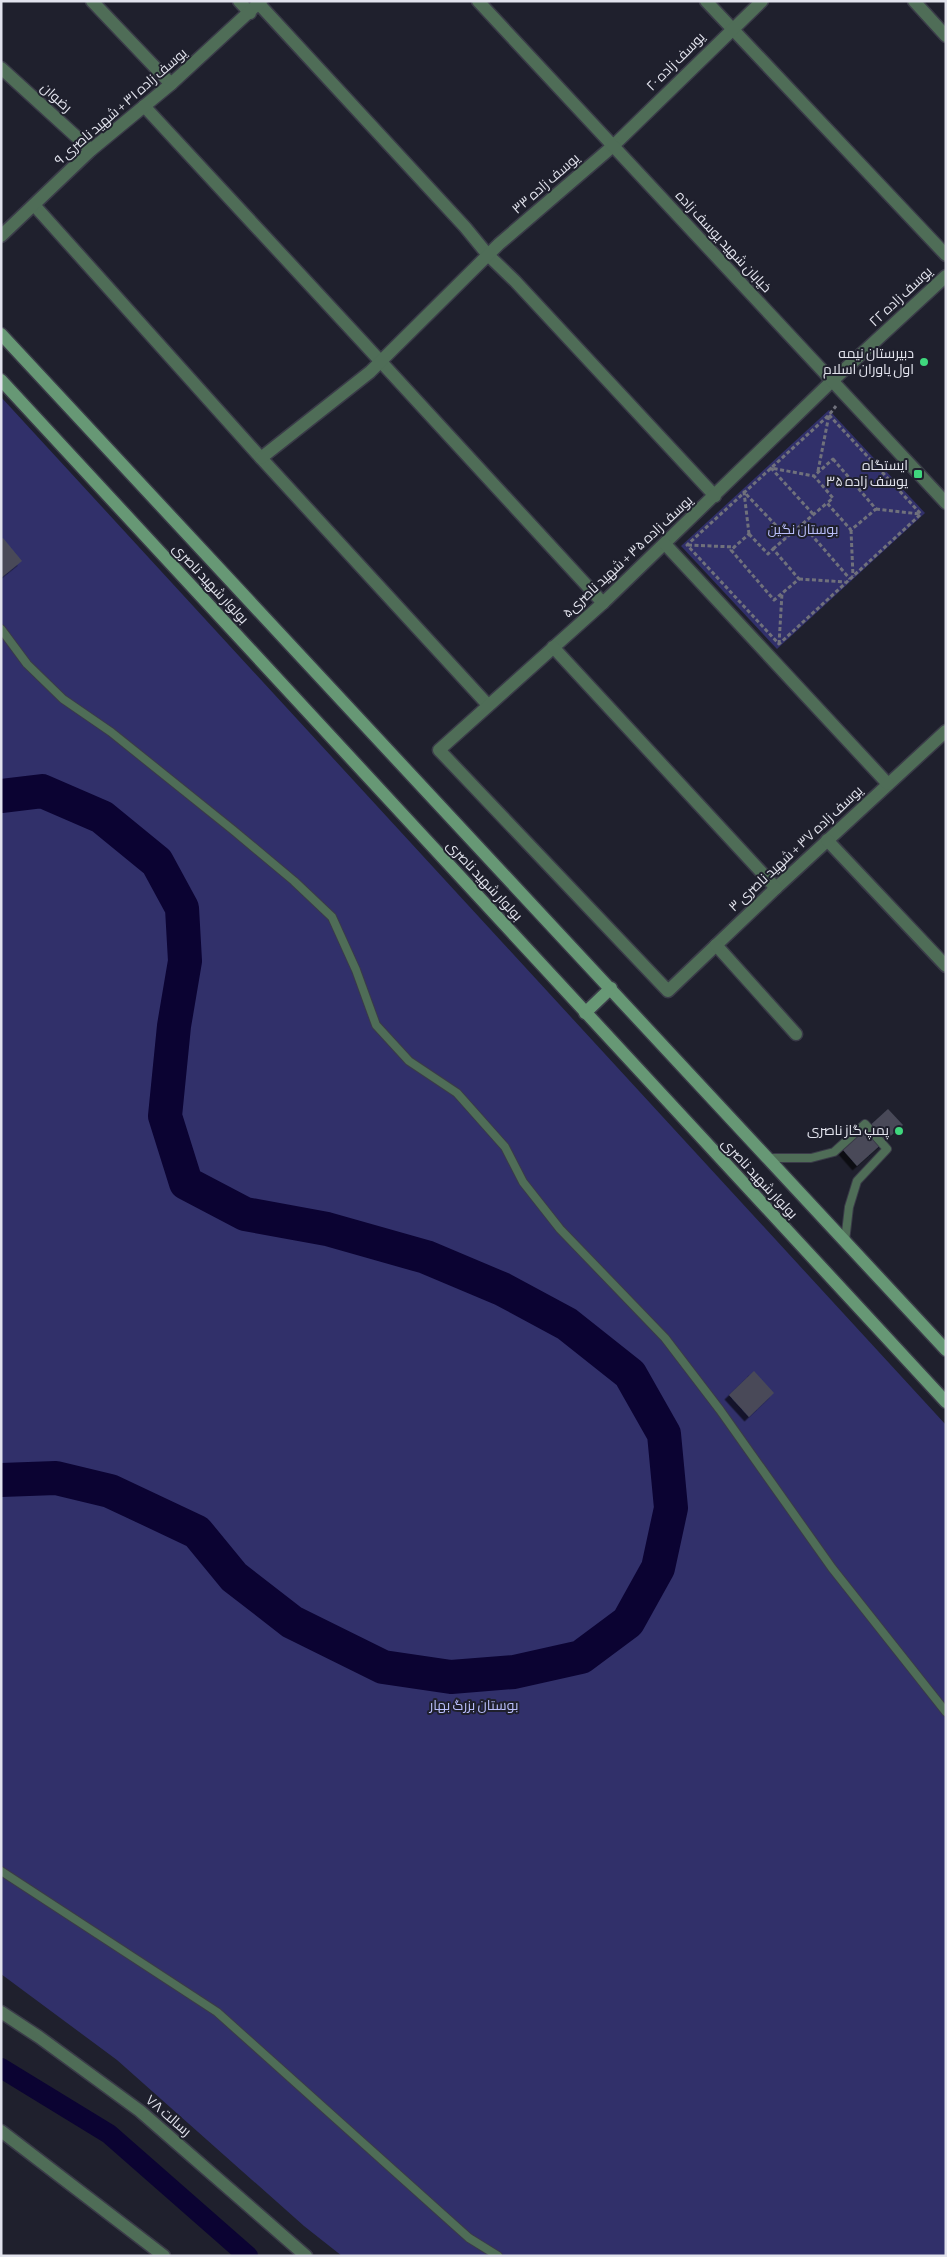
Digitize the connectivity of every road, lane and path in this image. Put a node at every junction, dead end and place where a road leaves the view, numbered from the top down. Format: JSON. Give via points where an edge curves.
{"nodes":[{"id":1,"x":92,"y":1,"type":"edge"},
{"id":2,"x":239,"y":1,"type":"edge"},
{"id":3,"x":478,"y":1,"type":"edge"},
{"id":4,"x":706,"y":1,"type":"edge"},
{"id":5,"x":762,"y":1,"type":"edge"},
{"id":6,"x":914,"y":1,"type":"edge"},
{"id":7,"x":257,"y":6,"type":"edge"},
{"id":8,"x":731,"y":29,"type":"junction"},
{"id":9,"x":946,"y":36,"type":"edge"},
{"id":10,"x":1,"y":68,"type":"edge"},
{"id":11,"x":171,"y":84,"type":"junction"},
{"id":12,"x":144,"y":106,"type":"junction"},
{"id":13,"x":613,"y":146,"type":"junction"},
{"id":14,"x":91,"y":150,"type":"junction"},
{"id":15,"x":34,"y":205,"type":"junction"},
{"id":16,"x":1,"y":236,"type":"edge"},
{"id":17,"x":488,"y":255,"type":"junction"},
{"id":18,"x":946,"y":255,"type":"edge"},
{"id":19,"x":946,"y":276,"type":"edge"},
{"id":20,"x":1,"y":334,"type":"edge"},
{"id":21,"x":381,"y":362,"type":"junction"},
{"id":22,"x":1,"y":380,"type":"edge"},
{"id":23,"x":832,"y":381,"type":"junction"},
{"id":24,"x":845,"y":395,"type":"junction"},
{"id":25,"x":829,"y":415,"type":"junction"},
{"id":26,"x":261,"y":458,"type":"junction"},
{"id":27,"x":771,"y":468,"type":"junction"},
{"id":28,"x":818,"y":472,"type":"junction"},
{"id":29,"x":814,"y":476,"type":"junction"},
{"id":30,"x":744,"y":492,"type":"junction"},
{"id":31,"x":715,"y":496,"type":"junction"},
{"id":32,"x":827,"y":503,"type":"junction"},
{"id":33,"x":946,"y":504,"type":"edge"},
{"id":34,"x":876,"y":509,"type":"junction"},
{"id":35,"x":813,"y":514,"type":"junction"},
{"id":36,"x":921,"y":514,"type":"junction"},
{"id":37,"x":802,"y":524,"type":"junction"},
{"id":38,"x":851,"y":530,"type":"junction"},
{"id":39,"x":749,"y":534,"type":"junction"},
{"id":40,"x":787,"y":537,"type":"junction"},
{"id":41,"x":665,"y":544,"type":"junction"},
{"id":42,"x":687,"y":545,"type":"junction"},
{"id":43,"x":735,"y":547,"type":"junction"},
{"id":44,"x":773,"y":549,"type":"junction"},
{"id":45,"x":853,"y":576,"type":"junction"},
{"id":46,"x":799,"y":579,"type":"junction"},
{"id":47,"x":850,"y":579,"type":"junction"},
{"id":48,"x":846,"y":582,"type":"junction"},
{"id":49,"x":782,"y":593,"type":"junction"},
{"id":50,"x":603,"y":603,"type":"junction"},
{"id":51,"x":1,"y":629,"type":"edge"},
{"id":52,"x":779,"y":644,"type":"junction"},
{"id":53,"x":553,"y":647,"type":"junction"},
{"id":54,"x":488,"y":705,"type":"junction"},
{"id":55,"x":943,"y":739,"type":"edge"},
{"id":56,"x":888,"y":784,"type":"junction"},
{"id":57,"x":827,"y":840,"type":"junction"},
{"id":58,"x":776,"y":888,"type":"junction"},
{"id":59,"x":716,"y":945,"type":"junction"},
{"id":60,"x":946,"y":966,"type":"edge"},
{"id":61,"x":611,"y":988,"type":"junction"},
{"id":62,"x":668,"y":991,"type":"joint"},
{"id":63,"x":585,"y":1013,"type":"junction"},
{"id":64,"x":796,"y":1034,"type":"dead end"},
{"id":65,"x":768,"y":1158,"type":"junction"},
{"id":66,"x":845,"y":1241,"type":"junction"},
{"id":67,"x":946,"y":1350,"type":"edge"},
{"id":68,"x":946,"y":1402,"type":"edge"},
{"id":69,"x":946,"y":1712,"type":"edge"},
{"id":70,"x":1,"y":1871,"type":"edge"},
{"id":71,"x":1,"y":2012,"type":"edge"},
{"id":72,"x":1,"y":2131,"type":"edge"},
{"id":73,"x":164,"y":2256,"type":"edge"},
{"id":74,"x":306,"y":2256,"type":"edge"},
{"id":75,"x":498,"y":2256,"type":"edge"}],
"edges":[{"from":1,"to":11,"type":"street"},
{"from":2,"to":7,"type":"street"},
{"from":3,"to":13,"type":"street","name":"خیابان شهید یوسف زاده"},
{"from":4,"to":8,"type":"street"},
{"from":5,"to":8,"type":"street","name":"یوسف زاده ۲۰"},
{"from":6,"to":9,"type":"street"},
{"from":7,"to":11,"type":"street","name":"یوسف زاده ۳۱ + شهید ناصری ۹"},
{"from":7,"to":17,"type":"street"},
{"from":8,"to":13,"type":"street","name":"یوسف زاده ۲۰"},
{"from":8,"to":18,"type":"street"},
{"from":10,"to":14,"type":"street","name":"رضوان"},
{"from":11,"to":12,"type":"street","name":"یوسف زاده ۳۱ + شهید ناصری ۹"},
{"from":12,"to":14,"type":"street","name":"یوسف زاده ۳۱ + شهید ناصری ۹"},
{"from":12,"to":21,"type":"street"},
{"from":13,"to":17,"type":"street","name":"یوسف زاده ۳۳"},
{"from":13,"to":23,"type":"street","name":"خیابان شهید یوسف زاده"},
{"from":14,"to":15,"type":"street","name":"یوسف زاده ۳۱ + شهید ناصری ۹"},
{"from":15,"to":16,"type":"street","name":"یوسف زاده ۳۱ + شهید ناصری ۹"},
{"from":15,"to":26,"type":"street"},
{"from":17,"to":21,"type":"street","name":"یوسف زاده ۳۳"},
{"from":17,"to":31,"type":"street"},
{"from":19,"to":23,"type":"street","name":"یوسف زاده ۲۲"},
{"from":20,"to":61,"type":"main road","name":"بولوار شهید ناصری"},
{"from":21,"to":26,"type":"street","name":"یوسف زاده ۳۳"},
{"from":21,"to":50,"type":"street"},
{"from":22,"to":63,"type":"main road","name":"بولوار شهید ناصری"},
{"from":23,"to":24,"type":"street","name":"خیابان شهید یوسف زاده"},
{"from":23,"to":31,"type":"street","name":"یوسف زاده ۳۵ + شهید ناصری۵"},
{"from":24,"to":25,"type":"path"},
{"from":24,"to":33,"type":"street","name":"خیابان شهید یوسف زاده"},
{"from":25,"to":27,"type":"path"},
{"from":25,"to":28,"type":"path"},
{"from":25,"to":36,"type":"path"},
{"from":26,"to":54,"type":"street"},
{"from":27,"to":29,"type":"path"},
{"from":27,"to":30,"type":"path"},
{"from":27,"to":35,"type":"path"},
{"from":28,"to":29,"type":"path"},
{"from":28,"to":34,"type":"path","via":[[833,459]]},
{"from":29,"to":32,"type":"path","via":[[833,498]]},
{"from":30,"to":39,"type":"path"},
{"from":30,"to":40,"type":"path"},
{"from":30,"to":42,"type":"path"},
{"from":31,"to":41,"type":"street","name":"یوسف زاده ۳۵ + شهید ناصری۵"},
{"from":32,"to":35,"type":"path"},
{"from":32,"to":38,"type":"path"},
{"from":34,"to":36,"type":"path"},
{"from":34,"to":38,"type":"path"},
{"from":35,"to":37,"type":"path"},
{"from":36,"to":45,"type":"path"},
{"from":37,"to":40,"type":"path"},
{"from":37,"to":47,"type":"path"},
{"from":38,"to":45,"type":"path"},
{"from":39,"to":43,"type":"path"},
{"from":39,"to":44,"type":"path","via":[[768,554]]},
{"from":40,"to":44,"type":"path"},
{"from":41,"to":42,"type":"path"},
{"from":41,"to":50,"type":"street","name":"یوسف زاده ۳۵ + شهید ناصری۵"},
{"from":41,"to":56,"type":"street"},
{"from":42,"to":43,"type":"path"},
{"from":42,"to":52,"type":"path"},
{"from":43,"to":49,"type":"path","via":[[731,550],[774,600]]},
{"from":44,"to":46,"type":"path"},
{"from":45,"to":47,"type":"path"},
{"from":46,"to":48,"type":"path"},
{"from":46,"to":49,"type":"path"},
{"from":47,"to":48,"type":"path"},
{"from":48,"to":52,"type":"path"},
{"from":49,"to":52,"type":"path"},
{"from":50,"to":53,"type":"street","name":"یوسف زاده ۳۵ + شهید ناصری۵"},
{"from":51,"to":69,"type":"lane","via":[[27,664],[63,699],[111,732],[233,830],[332,917],[376,1025],[409,1061],[457,1093],[505,1147],[523,1182],[560,1229],[665,1338],[832,1568]]},
{"from":53,"to":54,"type":"street","name":"یوسف زاده ۳۵ + شهید ناصری۵"},
{"from":53,"to":58,"type":"street"},
{"from":54,"to":62,"type":"street","name":"یوسف زاده ۳۵ + شهید ناصری۵","via":[[439,750]]},
{"from":55,"to":56,"type":"street","name":"یوسف زاده ۳۷ + شهید ناصری ۳"},
{"from":56,"to":57,"type":"street","name":"یوسف زاده ۳۷ + شهید ناصری ۳"},
{"from":57,"to":58,"type":"street","name":"یوسف زاده ۳۷ + شهید ناصری ۳"},
{"from":57,"to":60,"type":"street"},
{"from":58,"to":59,"type":"street","name":"یوسف زاده ۳۷ + شهید ناصری ۳"},
{"from":59,"to":62,"type":"street","name":"یوسف زاده ۳۷ + شهید ناصری ۳"},
{"from":59,"to":64,"type":"street"},
{"from":61,"to":63,"type":"main road"},
{"from":61,"to":65,"type":"main road","name":"بولوار شهید ناصری"},
{"from":63,"to":68,"type":"main road","name":"بولوار شهید ناصری"},
{"from":65,"to":66,"type":"main road","name":"بولوار شهید ناصری"},
{"from":65,"to":66,"type":"lane","via":[[811,1158],[834,1152],[865,1124],[887,1149],[856,1181]]},
{"from":66,"to":67,"type":"main road","name":"بولوار شهید ناصری"},
{"from":70,"to":75,"type":"lane","via":[[217,2012],[469,2238]]},
{"from":71,"to":74,"type":"street","name":"رسالت ۷۸","via":[[140,2111]]},
{"from":72,"to":73,"type":"street"}]}
